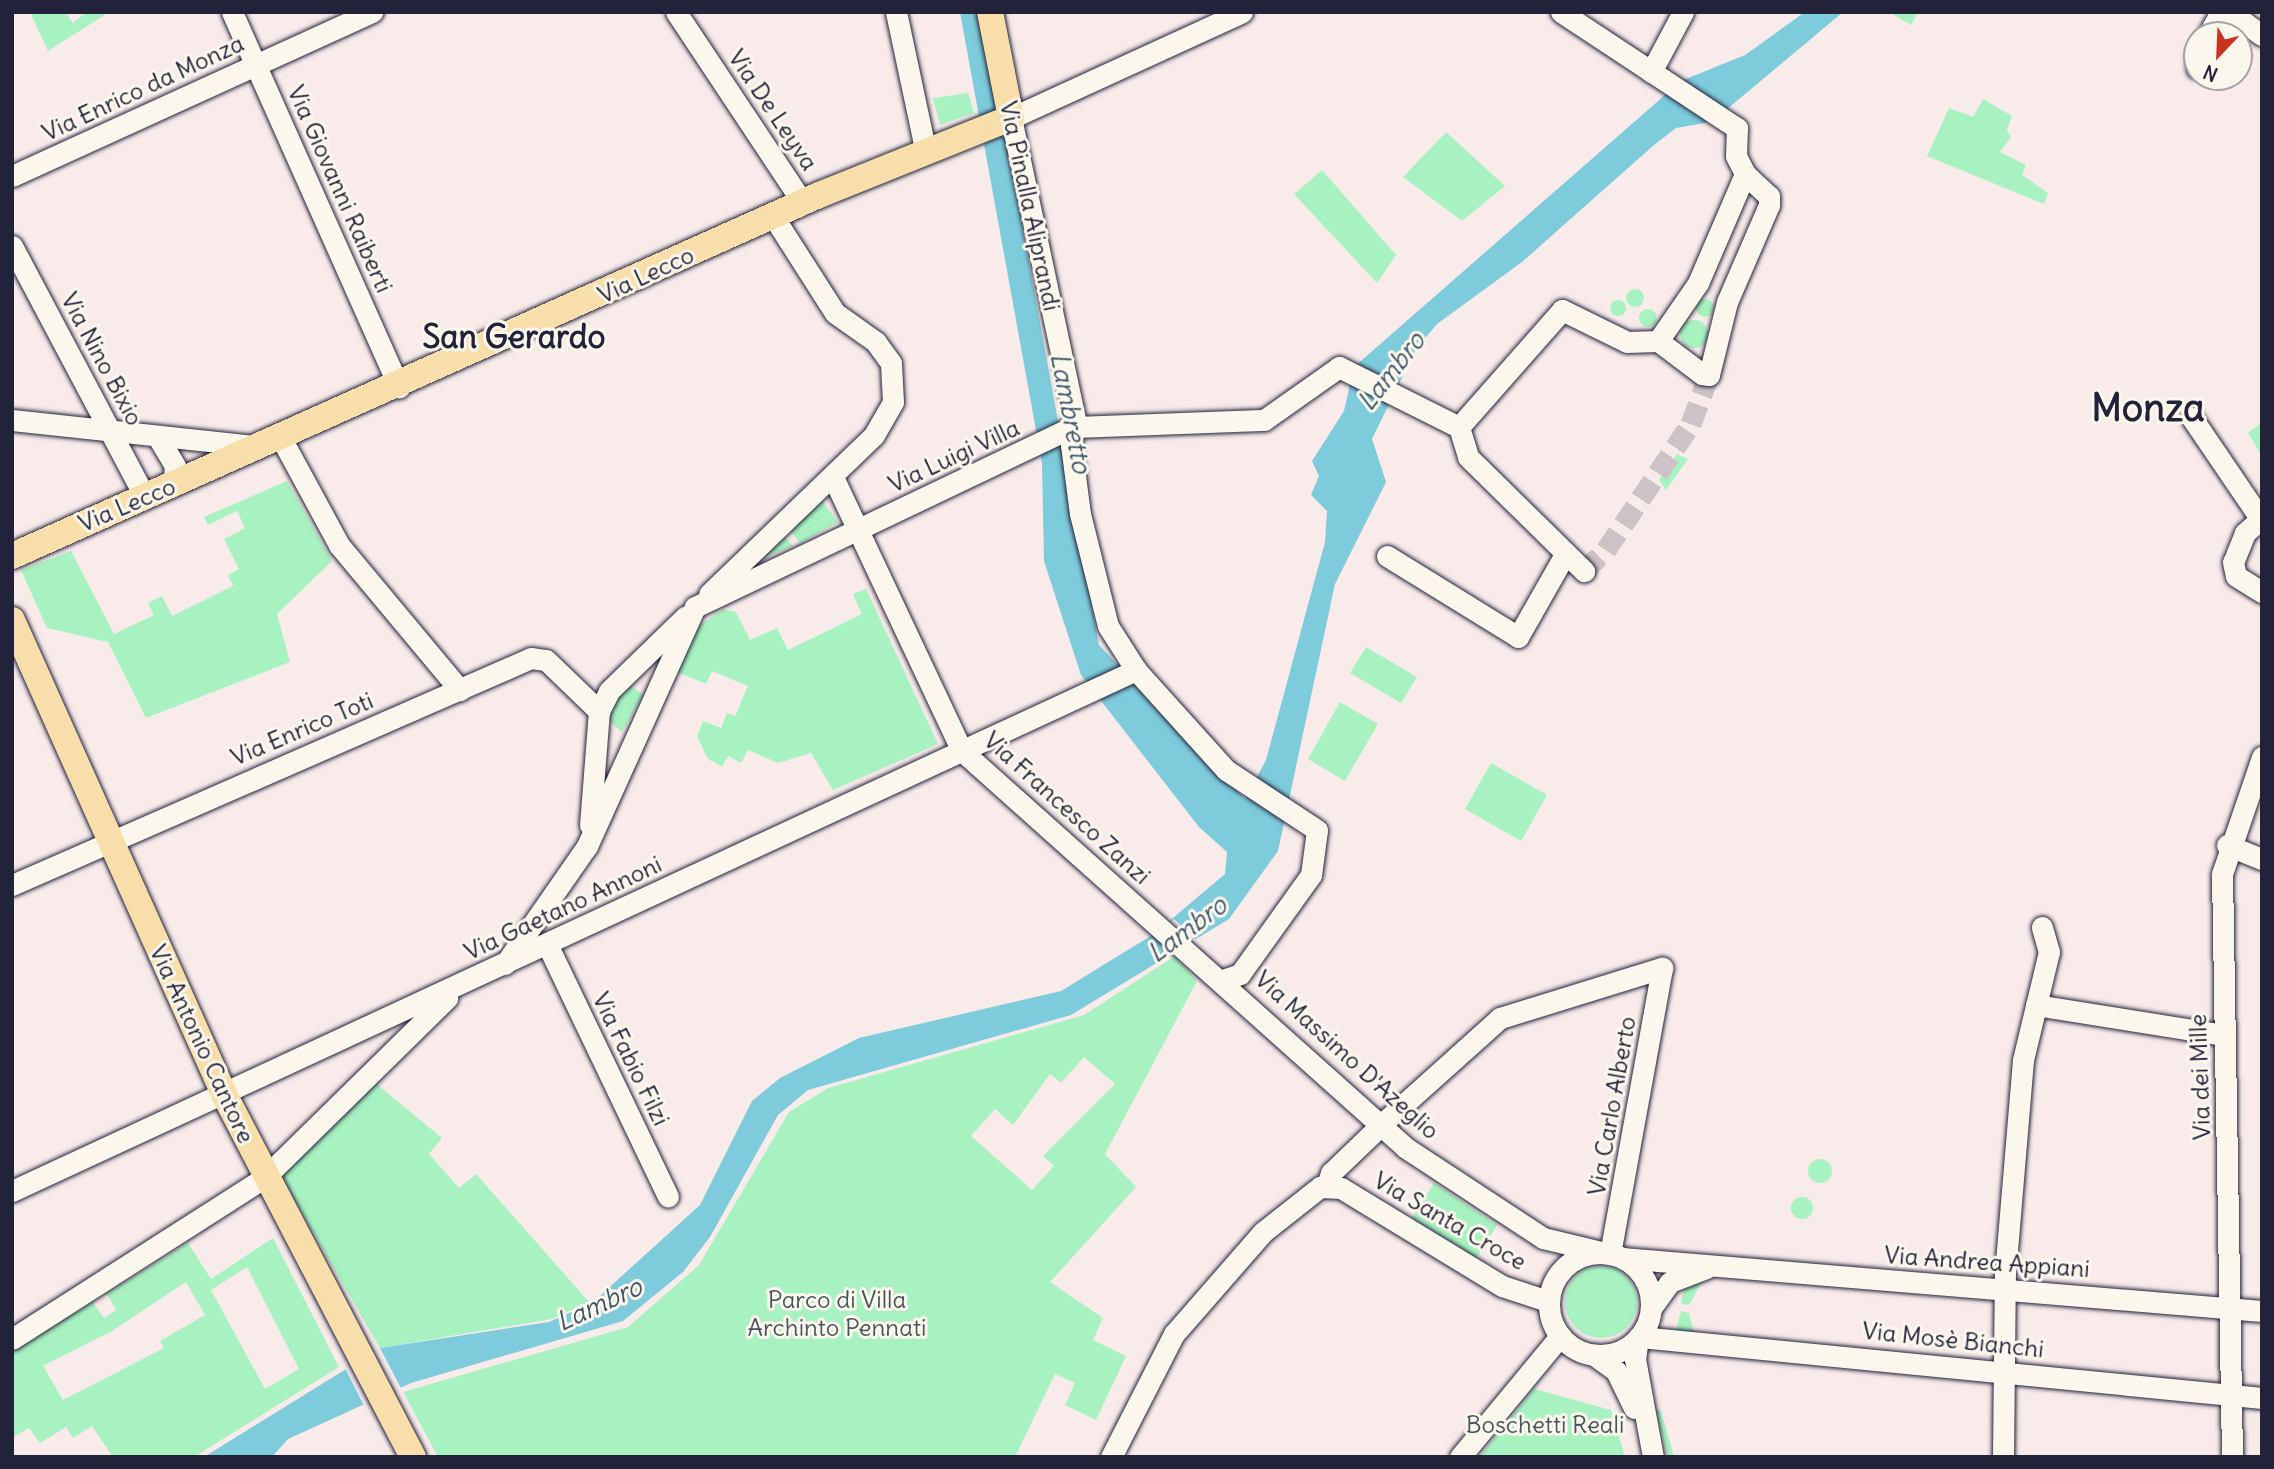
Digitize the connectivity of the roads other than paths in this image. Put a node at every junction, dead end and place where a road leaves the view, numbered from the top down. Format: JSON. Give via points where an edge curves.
{"nodes":[{"id":1,"x":232,"y":12,"type":"edge"},
{"id":2,"x":372,"y":12,"type":"edge"},
{"id":3,"x":676,"y":12,"type":"edge"},
{"id":4,"x":896,"y":12,"type":"edge"},
{"id":5,"x":990,"y":12,"type":"edge"},
{"id":6,"x":1561,"y":12,"type":"edge"},
{"id":7,"x":1683,"y":12,"type":"edge"},
{"id":8,"x":2230,"y":12,"type":"edge"},
{"id":9,"x":1227,"y":15,"type":"edge"},
{"id":10,"x":2262,"y":35,"type":"edge"},
{"id":11,"x":256,"y":65,"type":"junction"},
{"id":12,"x":1651,"y":72,"type":"junction"},
{"id":13,"x":1008,"y":119,"type":"junction"},
{"id":14,"x":925,"y":149,"type":"junction"},
{"id":15,"x":1745,"y":174,"type":"junction"},
{"id":16,"x":12,"y":176,"type":"edge"},
{"id":17,"x":802,"y":202,"type":"junction"},
{"id":18,"x":773,"y":216,"type":"junction"},
{"id":19,"x":12,"y":246,"type":"edge"},
{"id":20,"x":1658,"y":341,"type":"junction"},
{"id":21,"x":399,"y":387,"type":"junction"},
{"id":22,"x":2192,"y":418,"type":"dead end"},
{"id":23,"x":12,"y":420,"type":"edge"},
{"id":24,"x":1459,"y":427,"type":"junction"},
{"id":25,"x":1067,"y":431,"type":"junction"},
{"id":26,"x":112,"y":434,"type":"junction"},
{"id":27,"x":159,"y":439,"type":"junction"},
{"id":28,"x":272,"y":442,"type":"junction"},
{"id":29,"x":833,"y":477,"type":"junction"},
{"id":30,"x":173,"y":486,"type":"junction"},
{"id":31,"x":145,"y":497,"type":"junction"},
{"id":32,"x":2261,"y":518,"type":"edge"},
{"id":33,"x":858,"y":530,"type":"junction"},
{"id":34,"x":12,"y":556,"type":"edge"},
{"id":35,"x":1387,"y":556,"type":"dead end"},
{"id":36,"x":1564,"y":556,"type":"junction"},
{"id":37,"x":1584,"y":571,"type":"dead end"},
{"id":38,"x":2262,"y":592,"type":"edge"},
{"id":39,"x":695,"y":607,"type":"junction"},
{"id":40,"x":12,"y":620,"type":"edge"},
{"id":41,"x":1132,"y":672,"type":"junction"},
{"id":42,"x":625,"y":676,"type":"junction"},
{"id":43,"x":460,"y":690,"type":"junction"},
{"id":44,"x":653,"y":699,"type":"junction"},
{"id":45,"x":599,"y":711,"type":"junction"},
{"id":46,"x":599,"y":734,"type":"junction"},
{"id":47,"x":633,"y":741,"type":"junction"},
{"id":48,"x":962,"y":751,"type":"junction"},
{"id":49,"x":2262,"y":757,"type":"edge"},
{"id":50,"x":109,"y":840,"type":"junction"},
{"id":51,"x":2227,"y":845,"type":"junction"},
{"id":52,"x":587,"y":846,"type":"junction"},
{"id":53,"x":2262,"y":859,"type":"edge"},
{"id":54,"x":12,"y":885,"type":"edge"},
{"id":55,"x":2042,"y":927,"type":"dead end"},
{"id":56,"x":547,"y":944,"type":"junction"},
{"id":57,"x":502,"y":968,"type":"junction"},
{"id":58,"x":1223,"y":980,"type":"junction"},
{"id":59,"x":458,"y":987,"type":"junction"},
{"id":60,"x":2036,"y":1005,"type":"junction"},
{"id":61,"x":2224,"y":1035,"type":"junction"},
{"id":62,"x":224,"y":1094,"type":"junction"},
{"id":63,"x":1382,"y":1123,"type":"junction"},
{"id":64,"x":264,"y":1178,"type":"junction"},
{"id":65,"x":1327,"y":1185,"type":"junction"},
{"id":66,"x":12,"y":1191,"type":"edge"},
{"id":67,"x":668,"y":1196,"type":"dead end"},
{"id":68,"x":1543,"y":1238,"type":"junction"},
{"id":69,"x":1613,"y":1255,"type":"junction"},
{"id":70,"x":1708,"y":1267,"type":"junction"},
{"id":71,"x":2004,"y":1290,"type":"junction"},
{"id":72,"x":1550,"y":1293,"type":"junction"},
{"id":73,"x":1651,"y":1308,"type":"junction"},
{"id":74,"x":2229,"y":1308,"type":"junction"},
{"id":75,"x":2262,"y":1311,"type":"edge"},
{"id":76,"x":1559,"y":1336,"type":"junction"},
{"id":77,"x":1639,"y":1337,"type":"junction"},
{"id":78,"x":12,"y":1339,"type":"edge"},
{"id":79,"x":1594,"y":1355,"type":"junction"},
{"id":80,"x":2002,"y":1371,"type":"junction"},
{"id":81,"x":2230,"y":1395,"type":"junction"},
{"id":82,"x":2262,"y":1398,"type":"edge"},
{"id":83,"x":1647,"y":1436,"type":"junction"},
{"id":84,"x":413,"y":1457,"type":"edge"},
{"id":85,"x":1111,"y":1457,"type":"edge"},
{"id":86,"x":1460,"y":1457,"type":"edge"},
{"id":87,"x":1653,"y":1457,"type":"edge"},
{"id":88,"x":2003,"y":1457,"type":"edge"},
{"id":89,"x":2232,"y":1457,"type":"edge"}],
"edges":[{"from":1,"to":11,"type":"street","name":"Via Giovanni Raiberti"},
{"from":2,"to":11,"type":"street","name":"Via Enrico da Monza"},
{"from":3,"to":17,"type":"street","name":"Via De Leyva"},
{"from":4,"to":14,"type":"street"},
{"from":5,"to":13,"type":"main road","name":"Via Pinalla Aliprandi"},
{"from":6,"to":12,"type":"street"},
{"from":7,"to":12,"type":"street"},
{"from":8,"to":10,"type":"street"},
{"from":9,"to":13,"type":"street"},
{"from":11,"to":16,"type":"street","name":"Via Enrico da Monza"},
{"from":11,"to":21,"type":"street","name":"Via Giovanni Raiberti"},
{"from":12,"to":15,"type":"street","via":[[1730,123],[1736,156]]},
{"from":13,"to":14,"type":"main road","name":"Via Lecco"},
{"from":13,"to":25,"type":"street","name":"Via Pinalla Aliprandi"},
{"from":14,"to":17,"type":"main road","name":"Via Lecco"},
{"from":15,"to":20,"type":"street","via":[[1698,283]]},
{"from":15,"to":20,"type":"street","via":[[1769,196],[1769,205],[1727,302],[1709,375]]},
{"from":17,"to":18,"type":"main road","name":"Via Lecco"},
{"from":18,"to":21,"type":"main road","name":"Via Lecco"},
{"from":18,"to":29,"type":"street","via":[[835,313],[876,342],[895,377],[890,414]]},
{"from":19,"to":26,"type":"street","name":"Via Nino Bixio"},
{"from":20,"to":24,"type":"street","via":[[1627,342],[1583,316],[1562,310]]},
{"from":21,"to":28,"type":"main road","name":"Via Lecco"},
{"from":22,"to":32,"type":"street"},
{"from":23,"to":26,"type":"street"},
{"from":24,"to":25,"type":"street","name":"Via Luigi Villa","via":[[1345,369],[1264,420]]},
{"from":24,"to":36,"type":"street","via":[[1468,457]]},
{"from":25,"to":33,"type":"street","name":"Via Luigi Villa"},
{"from":25,"to":41,"type":"street","name":"Via Pinalla Aliprandi","via":[[1091,568],[1108,626]]},
{"from":26,"to":27,"type":"street"},
{"from":26,"to":31,"type":"street","name":"Via Nino Bixio"},
{"from":27,"to":28,"type":"street"},
{"from":27,"to":30,"type":"street","via":[[175,466]]},
{"from":28,"to":30,"type":"main road","name":"Via Lecco"},
{"from":28,"to":43,"type":"street","via":[[339,545]]},
{"from":29,"to":33,"type":"street","name":"Via Francesco Zanzi"},
{"from":29,"to":39,"type":"street"},
{"from":30,"to":31,"type":"main road","name":"Via Lecco"},
{"from":31,"to":34,"type":"main road","name":"Via Lecco"},
{"from":32,"to":38,"type":"street","via":[[2245,533],[2233,562],[2236,576]]},
{"from":33,"to":39,"type":"street","name":"Via Luigi Villa"},
{"from":33,"to":48,"type":"street","name":"Via Francesco Zanzi"},
{"from":35,"to":36,"type":"street","via":[[1518,637]]},
{"from":36,"to":37,"type":"street"},
{"from":39,"to":42,"type":"street"},
{"from":39,"to":44,"type":"street"},
{"from":40,"to":50,"type":"main road","name":"Via Antonio Cantore"},
{"from":41,"to":48,"type":"street","name":"Via Gaetano Annoni"},
{"from":41,"to":58,"type":"street","name":"Via Pinalla Aliprandi","via":[[1251,790],[1317,830],[1311,875],[1240,974]]},
{"from":42,"to":44,"type":"street","via":[[649,690]]},
{"from":42,"to":45,"type":"street"},
{"from":43,"to":45,"type":"street","name":"Via Enrico Toti","via":[[539,658]]},
{"from":43,"to":50,"type":"street","name":"Via Enrico Toti"},
{"from":44,"to":47,"type":"street"},
{"from":45,"to":46,"type":"street"},
{"from":46,"to":47,"type":"street","via":[[607,741]]},
{"from":46,"to":52,"type":"street"},
{"from":47,"to":52,"type":"street"},
{"from":48,"to":56,"type":"street","name":"Via Gaetano Annoni"},
{"from":48,"to":58,"type":"street","name":"Via Francesco Zanzi"},
{"from":49,"to":51,"type":"street"},
{"from":50,"to":54,"type":"street","name":"Via Enrico Toti"},
{"from":50,"to":62,"type":"main road","name":"Via Antonio Cantore"},
{"from":51,"to":53,"type":"street"},
{"from":51,"to":61,"type":"street","name":"Via dei Mille"},
{"from":52,"to":57,"type":"street"},
{"from":55,"to":60,"type":"street","via":[[2049,952]]},
{"from":56,"to":57,"type":"street","name":"Via Gaetano Annoni"},
{"from":56,"to":67,"type":"street","name":"Via Fabio Filzi"},
{"from":57,"to":59,"type":"street","name":"Via Gaetano Annoni"},
{"from":58,"to":63,"type":"street","name":"Via Massimo D'Azeglio"},
{"from":59,"to":62,"type":"street","name":"Via Gaetano Annoni"},
{"from":59,"to":64,"type":"street"},
{"from":60,"to":61,"type":"street"},
{"from":60,"to":71,"type":"street","via":[[2023,1060]]},
{"from":61,"to":74,"type":"street","name":"Via dei Mille"},
{"from":62,"to":64,"type":"main road","name":"Via Antonio Cantore"},
{"from":62,"to":66,"type":"street","name":"Via Gaetano Annoni"},
{"from":63,"to":65,"type":"street"},
{"from":63,"to":68,"type":"street","name":"Via Massimo D'Azeglio","via":[[1406,1148]]},
{"from":63,"to":69,"type":"street","name":"Via Carlo Alberto","via":[[1500,1018],[1662,968]]},
{"from":64,"to":78,"type":"street"},
{"from":64,"to":84,"type":"main road","name":"Via Antonio Cantore"},
{"from":65,"to":72,"type":"street","name":"Via Santa Croce","via":[[1502,1286]]},
{"from":65,"to":85,"type":"street","via":[[1263,1232],[1194,1308],[1158,1362]]},
{"from":68,"to":69,"type":"street","name":"Via Massimo D'Azeglio"},
{"from":68,"to":72,"type":"street"},
{"from":69,"to":70,"type":"street","name":"Via Andrea Appiani"},
{"from":69,"to":72,"type":"street","via":[[1574,1260]]},
{"from":69,"to":73,"type":"street","via":[[1644,1279]]},
{"from":70,"to":71,"type":"street","name":"Via Andrea Appiani"},
{"from":70,"to":73,"type":"street","name":"Via Andrea Appiani","via":[[1670,1282]]},
{"from":71,"to":74,"type":"street","name":"Via Andrea Appiani"},
{"from":71,"to":80,"type":"street"},
{"from":72,"to":76,"type":"street"},
{"from":73,"to":77,"type":"street"},
{"from":74,"to":75,"type":"street","name":"Via Andrea Appiani"},
{"from":74,"to":81,"type":"street","name":"Via dei Mille"},
{"from":76,"to":79,"type":"street"},
{"from":76,"to":86,"type":"street"},
{"from":77,"to":79,"type":"street","via":[[1617,1353]]},
{"from":77,"to":80,"type":"street","name":"Via Mosè Bianchi"},
{"from":77,"to":83,"type":"street","via":[[1635,1359]]},
{"from":79,"to":83,"type":"street","via":[[1619,1376]]},
{"from":80,"to":81,"type":"street","name":"Via Mosè Bianchi"},
{"from":80,"to":88,"type":"street"},
{"from":81,"to":82,"type":"street","name":"Via Mosè Bianchi"},
{"from":81,"to":89,"type":"street","name":"Via dei Mille"},
{"from":83,"to":87,"type":"street"}]}
